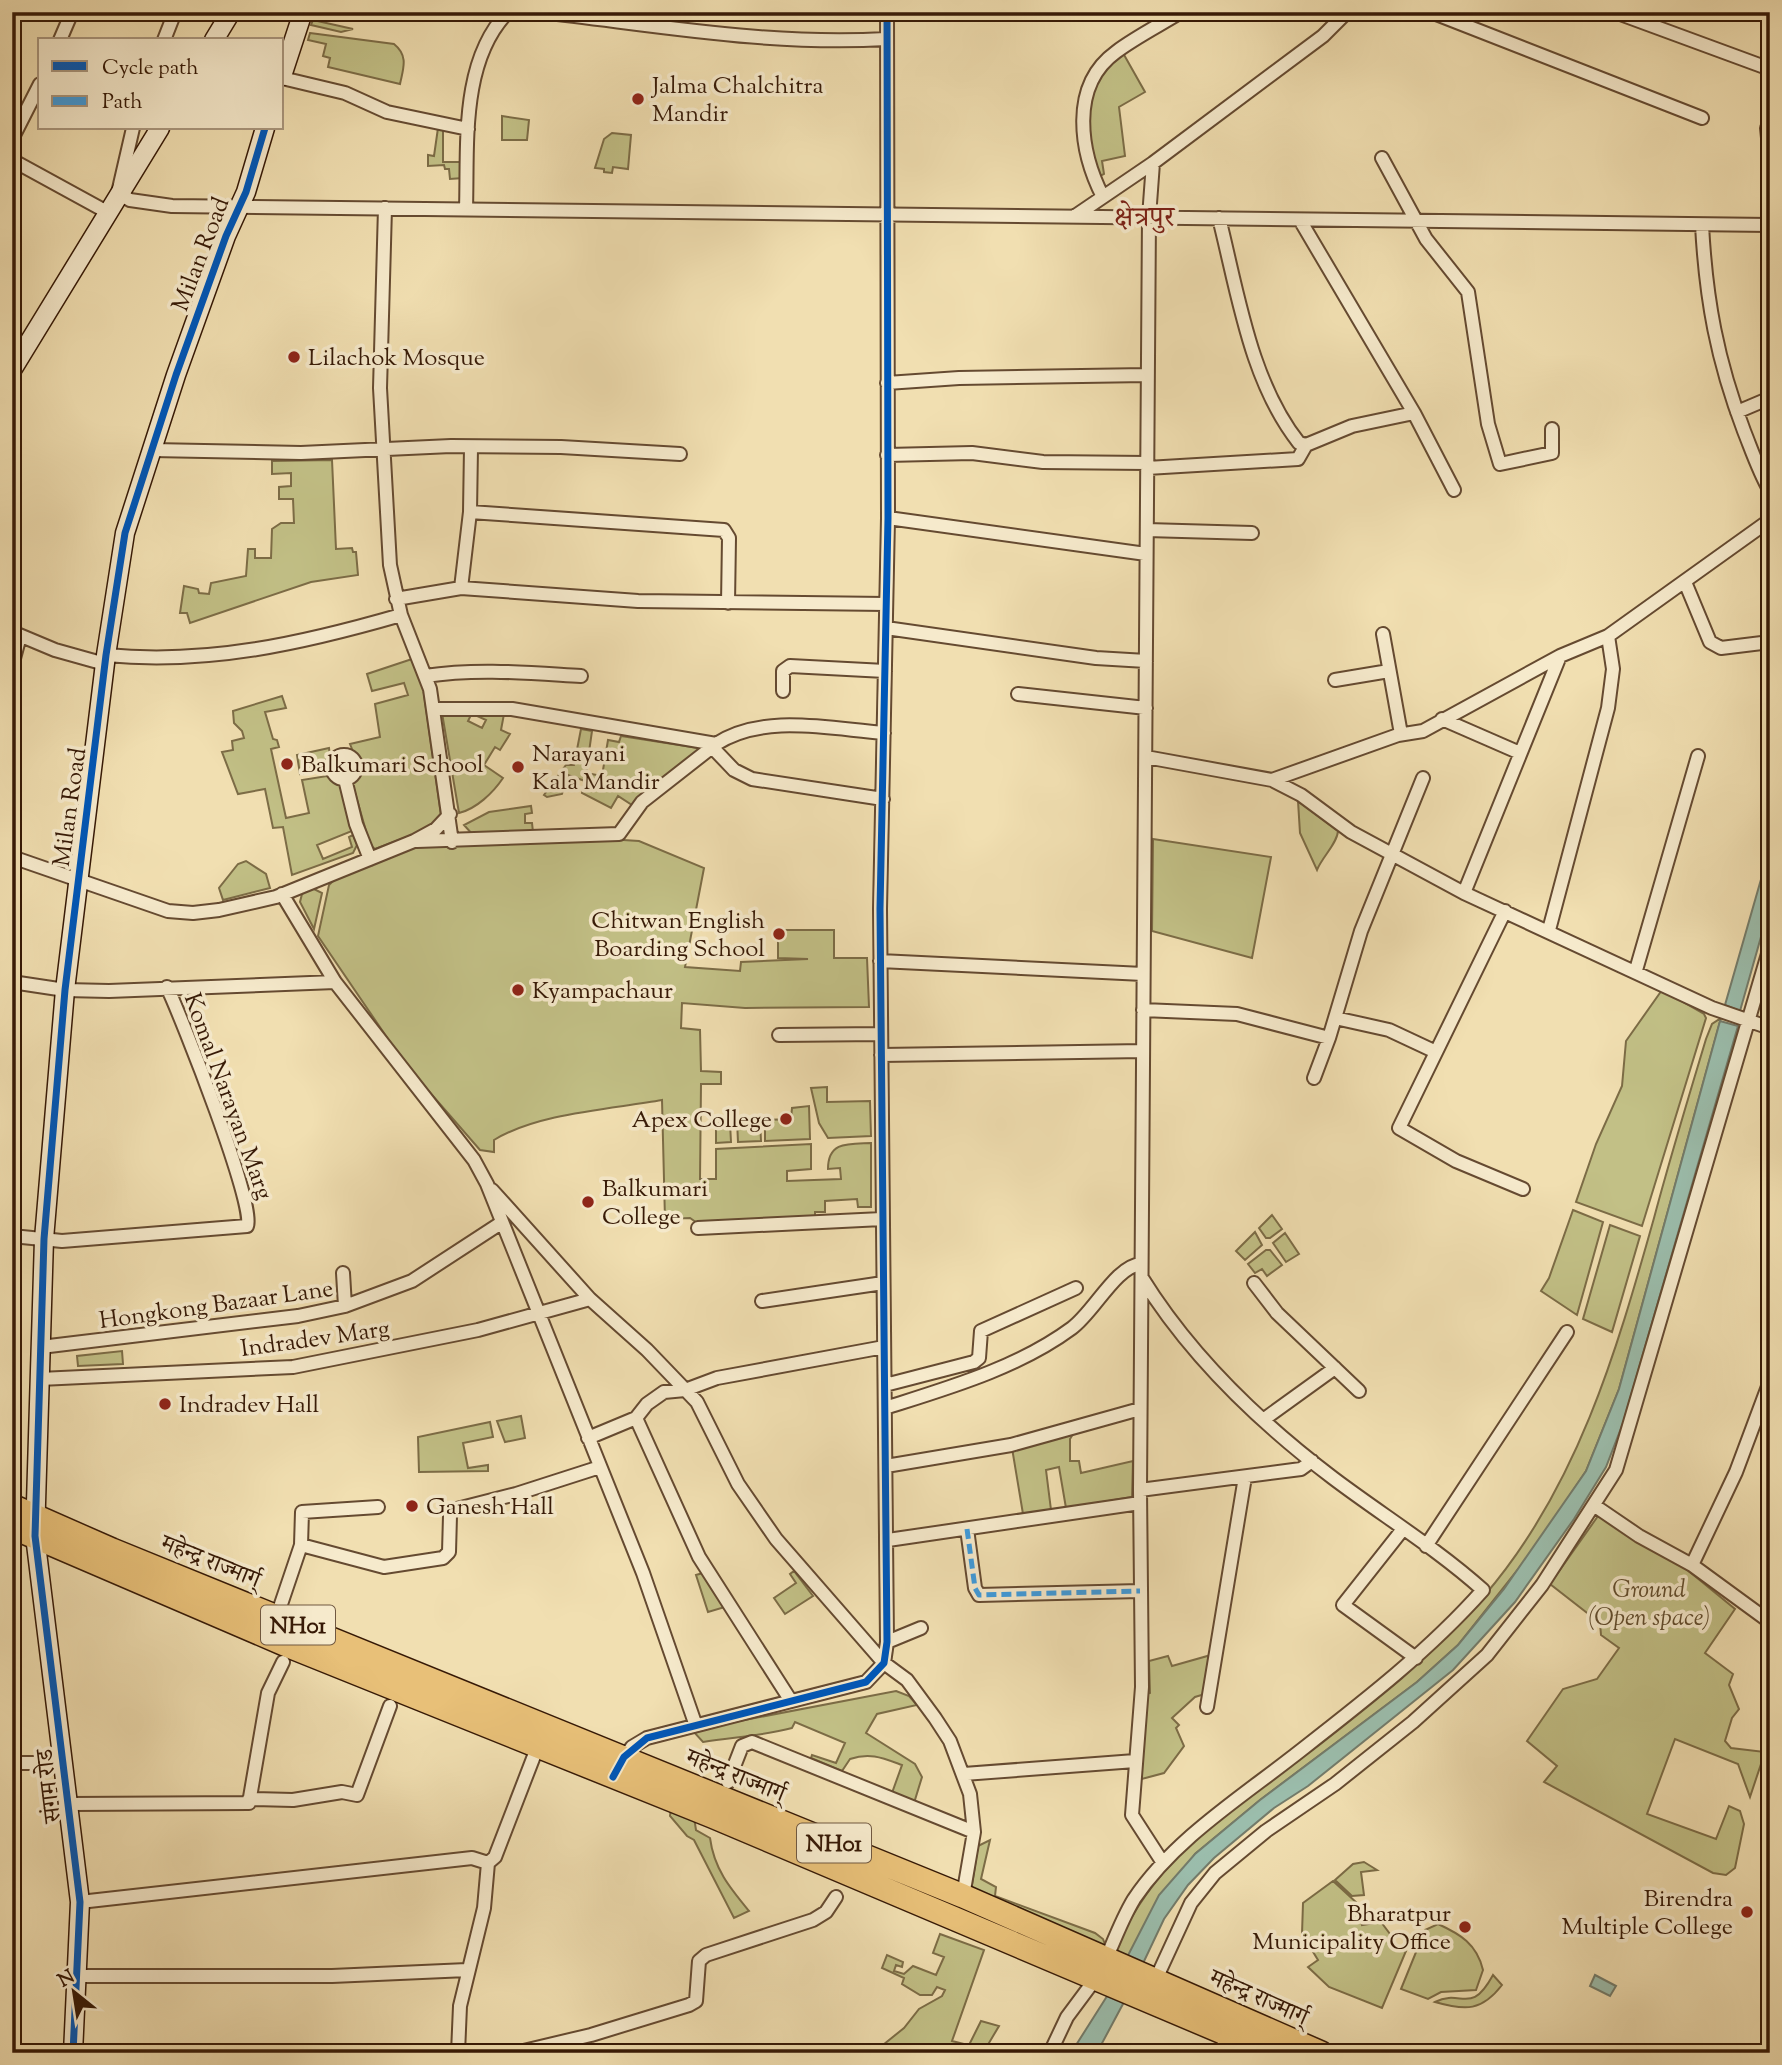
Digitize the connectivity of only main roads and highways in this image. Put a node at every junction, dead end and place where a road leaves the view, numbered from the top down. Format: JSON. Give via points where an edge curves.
{"nodes":[{"id":1,"x":12,"y":1506,"type":"edge"},
{"id":2,"x":36,"y":1526,"type":"junction"},
{"id":3,"x":12,"y":1527,"type":"edge"},
{"id":4,"x":542,"y":1736,"type":"junction"},
{"id":5,"x":619,"y":1767,"type":"junction"},
{"id":6,"x":1224,"y":2044,"type":"edge"},
{"id":7,"x":1272,"y":2053,"type":"edge"},
{"id":8,"x":1321,"y":2053,"type":"edge"}],
"edges":[{"from":1,"to":2,"type":"highway","name":"महेन्द्र राज्मार्ग्","number":"NH01"},
{"from":2,"to":3,"type":"highway","name":"महेन्द्र राज्मार्ग्","number":"NH01"},
{"from":2,"to":4,"type":"highway","name":"महेन्द्र राज्मार्ग्","number":"NH01","via":[[277,1616]]},
{"from":2,"to":4,"type":"highway","name":"महेन्द्र राज्मार्ग्","number":"NH01","via":[[289,1646]]},
{"from":4,"to":5,"type":"highway","name":"महेन्द्र राज्मार्ग्","number":"NH01"},
{"from":5,"to":6,"type":"highway","name":"महेन्द्र राज्मार्ग्","number":"NH01","via":[[1100,1980]]},
{"from":5,"to":8,"type":"highway","name":"महेन्द्र राज्मार्ग्","number":"NH01","via":[[963,1896]]},
{"from":6,"to":7,"type":"highway","name":"महेन्द्र राज्मार्ग्","number":"NH01"}]}
